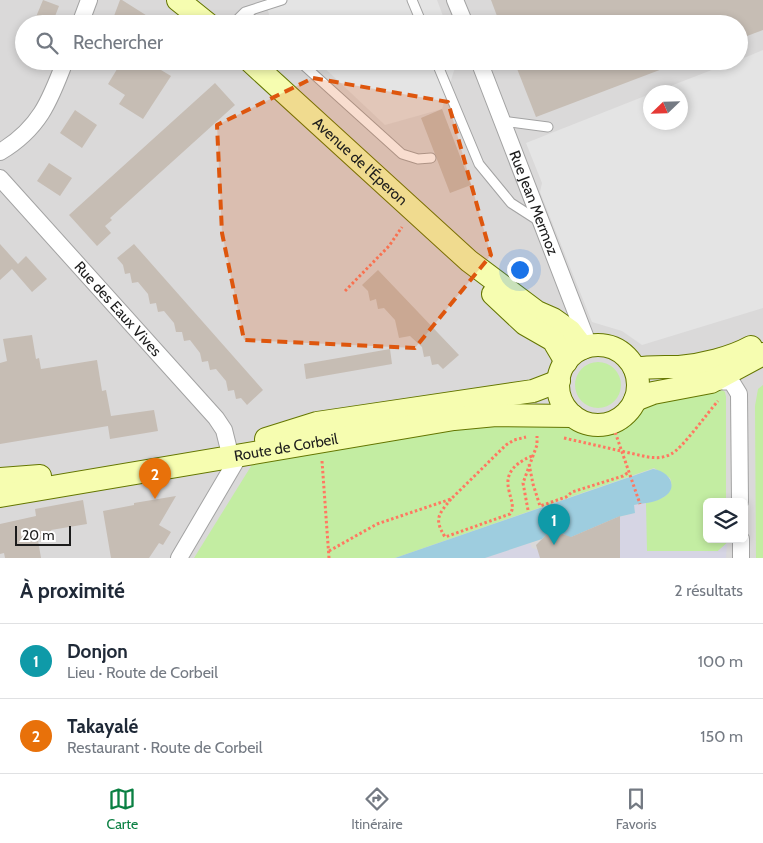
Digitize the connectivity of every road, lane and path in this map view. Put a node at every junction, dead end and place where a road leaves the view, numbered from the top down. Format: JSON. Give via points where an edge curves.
{"nodes":[{"id":1,"x":89,"y":0,"type":"edge"},
{"id":2,"x":178,"y":0,"type":"edge"},
{"id":3,"x":282,"y":0,"type":"edge"},
{"id":4,"x":412,"y":0,"type":"edge"},
{"id":5,"x":455,"y":0,"type":"edge"},
{"id":6,"x":245,"y":12,"type":"junction"},
{"id":7,"x":83,"y":15,"type":"edge"},
{"id":8,"x":197,"y":15,"type":"edge"},
{"id":9,"x":242,"y":15,"type":"edge"},
{"id":10,"x":248,"y":15,"type":"edge"},
{"id":11,"x":418,"y":15,"type":"edge"},
{"id":12,"x":461,"y":15,"type":"edge"},
{"id":13,"x":63,"y":70,"type":"edge"},
{"id":14,"x":260,"y":70,"type":"edge"},
{"id":15,"x":309,"y":70,"type":"edge"},
{"id":16,"x":440,"y":70,"type":"edge"},
{"id":17,"x":482,"y":70,"type":"edge"},
{"id":18,"x":502,"y":121,"type":"junction"},
{"id":19,"x":548,"y":127,"type":"dead end"},
{"id":20,"x":0,"y":152,"type":"edge"},
{"id":21,"x":431,"y":158,"type":"dead end"},
{"id":22,"x":0,"y":178,"type":"edge"},
{"id":23,"x":415,"y":212,"type":"junction"},
{"id":24,"x":540,"y":221,"type":"junction"},
{"id":25,"x":469,"y":261,"type":"junction"},
{"id":26,"x":345,"y":291,"type":"dead end"},
{"id":27,"x":763,"y":340,"type":"edge"},
{"id":28,"x":586,"y":347,"type":"junction"},
{"id":29,"x":763,"y":354,"type":"edge"},
{"id":30,"x":635,"y":369,"type":"junction"},
{"id":31,"x":562,"y":371,"type":"junction"},
{"id":32,"x":711,"y":382,"type":"junction"},
{"id":33,"x":739,"y":394,"type":"junction"},
{"id":34,"x":635,"y":400,"type":"junction"},
{"id":35,"x":573,"y":416,"type":"junction"},
{"id":36,"x":612,"y":423,"type":"junction"},
{"id":37,"x":544,"y":436,"type":"dead end"},
{"id":38,"x":558,"y":436,"type":"dead end"},
{"id":39,"x":538,"y":440,"type":"dead end"},
{"id":40,"x":320,"y":442,"type":"junction"},
{"id":41,"x":234,"y":451,"type":"junction"},
{"id":42,"x":623,"y":452,"type":"junction"},
{"id":43,"x":532,"y":456,"type":"junction"},
{"id":44,"x":529,"y":464,"type":"junction"},
{"id":45,"x":629,"y":472,"type":"junction"},
{"id":46,"x":0,"y":478,"type":"edge"},
{"id":47,"x":0,"y":496,"type":"edge"},
{"id":48,"x":740,"y":498,"type":"edge"},
{"id":49,"x":451,"y":499,"type":"junction"},
{"id":50,"x":640,"y":504,"type":"dead end"},
{"id":51,"x":528,"y":510,"type":"dead end"},
{"id":52,"x":741,"y":543,"type":"edge"},
{"id":53,"x":329,"y":551,"type":"junction"},
{"id":54,"x":179,"y":558,"type":"edge"},
{"id":55,"x":329,"y":558,"type":"edge"},
{"id":56,"x":741,"y":558,"type":"edge"}],
"edges":[{"from":1,"to":7,"type":"street"},
{"from":2,"to":8,"type":"main road"},
{"from":3,"to":6,"type":"lane"},
{"from":4,"to":11,"type":"lane"},
{"from":5,"to":12,"type":"street"},
{"from":6,"to":9,"type":"lane"},
{"from":6,"to":10,"type":"lane"},
{"from":13,"to":20,"type":"street","via":[[40,118],[28,132]]},
{"from":14,"to":23,"type":"main road","name":"Avenue de l'Éperon"},
{"from":15,"to":21,"type":"lane","via":[[402,154],[418,159]]},
{"from":16,"to":24,"type":"lane","via":[[479,164],[511,203]]},
{"from":17,"to":18,"type":"street","name":"Rue Jean Mermoz"},
{"from":18,"to":19,"type":"lane"},
{"from":18,"to":24,"type":"street","name":"Rue Jean Mermoz"},
{"from":22,"to":41,"type":"street","name":"Rue des Eaux Vives","via":[[216,418]]},
{"from":23,"to":25,"type":"main road","name":"Avenue de l'Éperon"},
{"from":23,"to":26,"type":"path","via":[[389,246]]},
{"from":24,"to":28,"type":"street","name":"Rue Jean Mermoz","via":[[582,326]]},
{"from":25,"to":28,"type":"main road","name":"Avenue de l'Éperon","via":[[537,312],[570,331]]},
{"from":25,"to":31,"type":"main road","name":"Avenue de l'Éperon","via":[[496,298],[525,324],[553,340]]},
{"from":27,"to":30,"type":"main road","via":[[743,351],[707,362]]},
{"from":28,"to":30,"type":"main road","via":[[603,345],[616,349]]},
{"from":28,"to":31,"type":"main road","via":[[574,354]]},
{"from":29,"to":32,"type":"main road"},
{"from":30,"to":34,"type":"main road","via":[[638,390]]},
{"from":31,"to":35,"type":"main road","via":[[559,394]]},
{"from":31,"to":41,"type":"main road","name":"Route de Corbeil","via":[[533,391],[317,423]]},
{"from":32,"to":33,"type":"street","via":[[730,381]]},
{"from":32,"to":34,"type":"main road","via":[[653,393]]},
{"from":33,"to":42,"type":"path","via":[[725,392],[673,453],[654,458]]},
{"from":33,"to":48,"type":"street"},
{"from":34,"to":36,"type":"main road","via":[[630,410]]},
{"from":35,"to":36,"type":"main road","via":[[591,424]]},
{"from":35,"to":40,"type":"main road","name":"Route de Corbeil","via":[[460,418]]},
{"from":36,"to":42,"type":"path"},
{"from":37,"to":49,"type":"path","via":[[526,437],[506,445]]},
{"from":38,"to":42,"type":"path"},
{"from":39,"to":43,"type":"path"},
{"from":40,"to":41,"type":"main road","name":"Route de Corbeil"},
{"from":40,"to":53,"type":"path"},
{"from":41,"to":46,"type":"main road","name":"Route de Corbeil","via":[[28,478]]},
{"from":41,"to":47,"type":"main road","name":"Route de Corbeil","via":[[171,466]]},
{"from":41,"to":54,"type":"street"},
{"from":42,"to":45,"type":"path"},
{"from":43,"to":44,"type":"path"},
{"from":43,"to":49,"type":"path","via":[[510,472],[508,487],[513,508],[510,514],[445,537],[438,522]]},
{"from":44,"to":45,"type":"path","via":[[540,506]]},
{"from":44,"to":51,"type":"path","via":[[523,489]]},
{"from":45,"to":50,"type":"path"},
{"from":49,"to":53,"type":"path","via":[[378,524]]},
{"from":52,"to":56,"type":"street"},
{"from":53,"to":55,"type":"path"}]}
